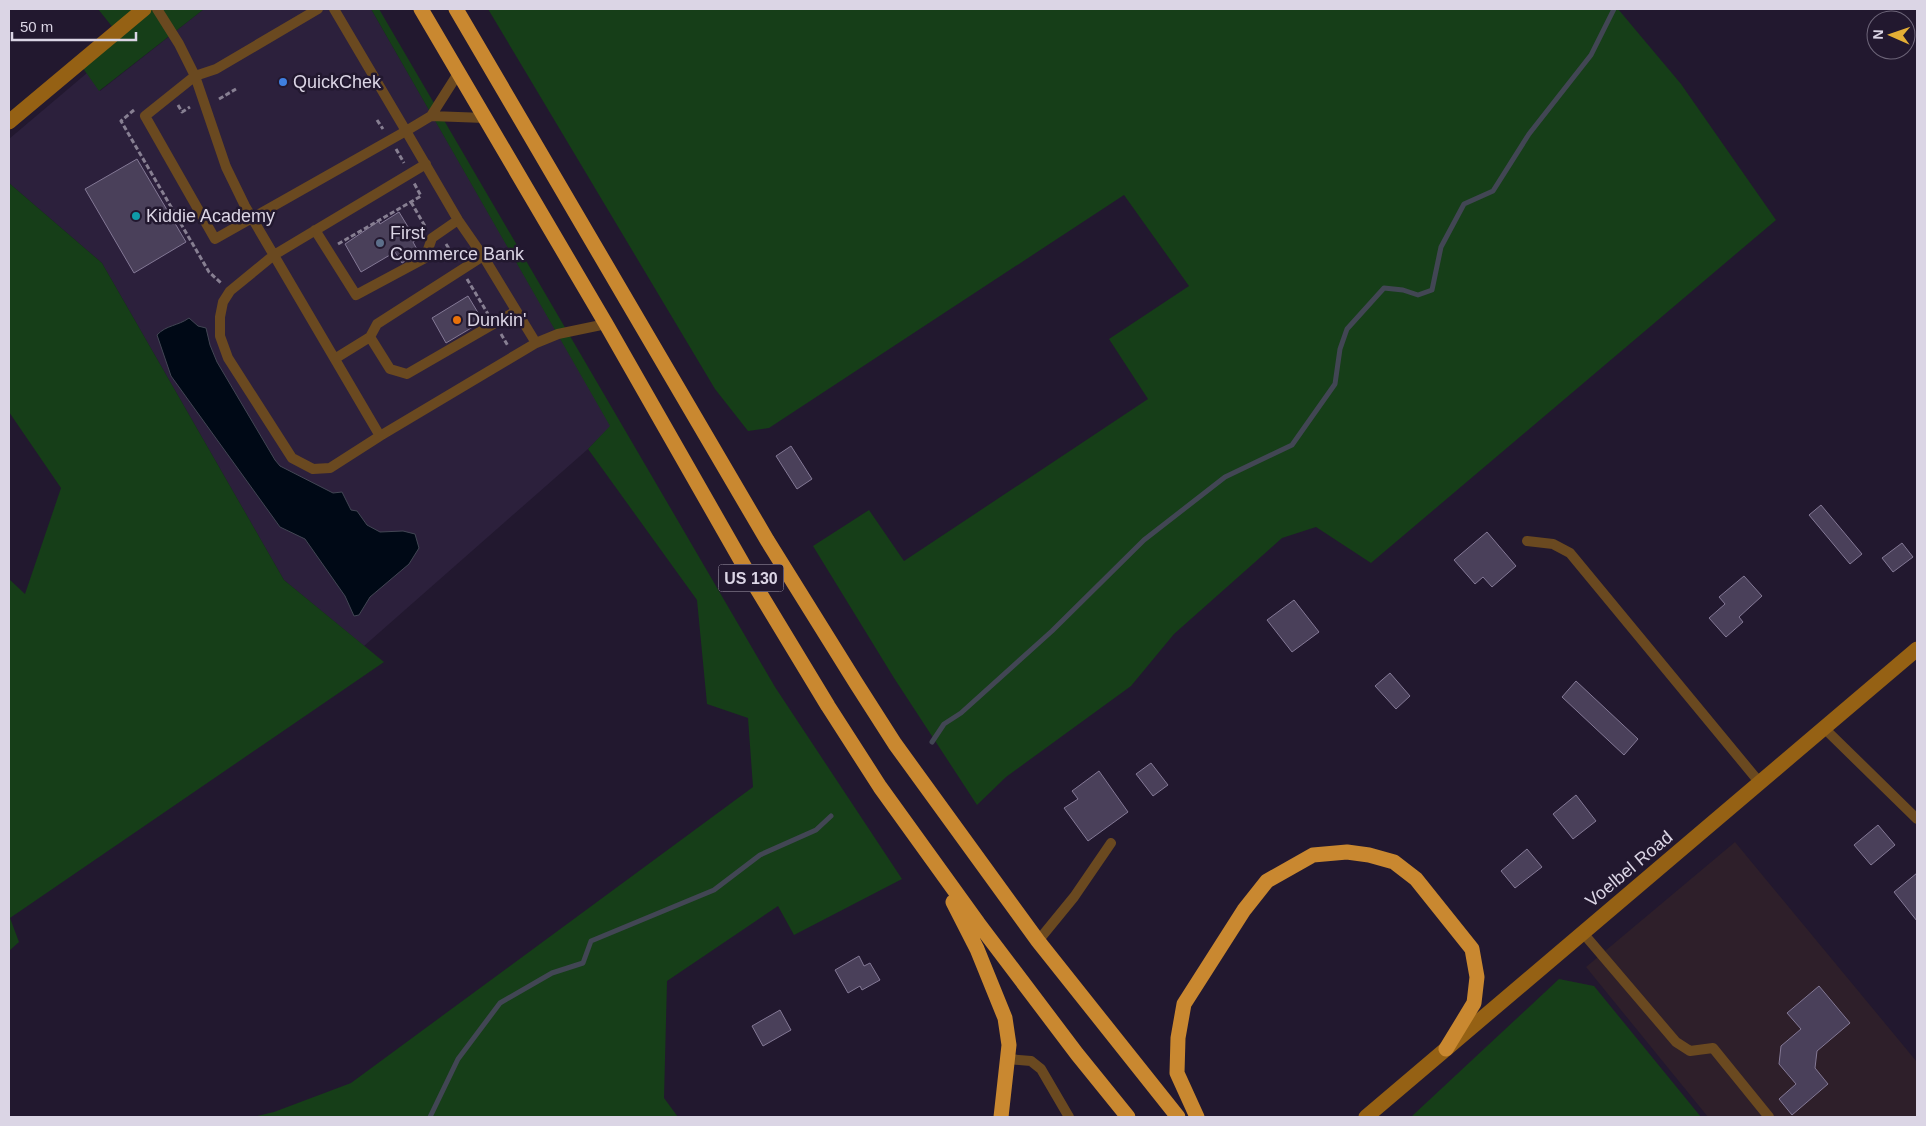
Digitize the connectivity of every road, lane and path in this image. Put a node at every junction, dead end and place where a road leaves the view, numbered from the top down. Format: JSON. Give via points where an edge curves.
{"nodes":[{"id":1,"x":144,"y":9,"type":"edge"},
{"id":2,"x":156,"y":9,"type":"edge"},
{"id":3,"x":318,"y":9,"type":"edge"},
{"id":4,"x":334,"y":9,"type":"edge"},
{"id":5,"x":421,"y":9,"type":"edge"},
{"id":6,"x":456,"y":9,"type":"edge"},
{"id":7,"x":459,"y":72,"type":"junction"},
{"id":8,"x":194,"y":76,"type":"junction"},
{"id":9,"x":236,"y":90,"type":"dead end"},
{"id":10,"x":219,"y":98,"type":"dead end"},
{"id":11,"x":176,"y":103,"type":"dead end"},
{"id":12,"x":190,"y":107,"type":"dead end"},
{"id":13,"x":135,"y":109,"type":"dead end"},
{"id":14,"x":431,"y":116,"type":"junction"},
{"id":15,"x":486,"y":118,"type":"junction"},
{"id":16,"x":377,"y":120,"type":"dead end"},
{"id":17,"x":9,"y":122,"type":"edge"},
{"id":18,"x":383,"y":130,"type":"dead end"},
{"id":19,"x":406,"y":131,"type":"junction"},
{"id":20,"x":396,"y":148,"type":"dead end"},
{"id":21,"x":426,"y":164,"type":"junction"},
{"id":22,"x":405,"y":165,"type":"dead end"},
{"id":23,"x":414,"y":183,"type":"dead end"},
{"id":24,"x":411,"y":202,"type":"junction"},
{"id":25,"x":252,"y":218,"type":"junction"},
{"id":26,"x":458,"y":220,"type":"junction"},
{"id":27,"x":434,"y":223,"type":"dead end"},
{"id":28,"x":315,"y":230,"type":"junction"},
{"id":29,"x":443,"y":239,"type":"dead end"},
{"id":30,"x":338,"y":244,"type":"dead end"},
{"id":31,"x":274,"y":254,"type":"junction"},
{"id":32,"x":483,"y":256,"type":"junction"},
{"id":33,"x":455,"y":258,"type":"dead end"},
{"id":34,"x":466,"y":276,"type":"dead end"},
{"id":35,"x":222,"y":283,"type":"dead end"},
{"id":36,"x":516,"y":311,"type":"junction"},
{"id":37,"x":489,"y":317,"type":"dead end"},
{"id":38,"x":606,"y":324,"type":"junction"},
{"id":39,"x":498,"y":329,"type":"dead end"},
{"id":40,"x":370,"y":337,"type":"junction"},
{"id":41,"x":536,"y":343,"type":"junction"},
{"id":42,"x":510,"y":348,"type":"dead end"},
{"id":43,"x":336,"y":358,"type":"junction"},
{"id":44,"x":380,"y":436,"type":"junction"},
{"id":45,"x":1527,"y":541,"type":"dead end"},
{"id":46,"x":1917,"y":649,"type":"edge"},
{"id":47,"x":1824,"y":728,"type":"junction"},
{"id":48,"x":1760,"y":782,"type":"junction"},
{"id":49,"x":1917,"y":819,"type":"edge"},
{"id":50,"x":1112,"y":843,"type":"dead end"},
{"id":51,"x":931,"y":858,"type":"junction"},
{"id":52,"x":1583,"y":933,"type":"junction"},
{"id":53,"x":1038,"y":942,"type":"junction"},
{"id":54,"x":1446,"y":1049,"type":"junction"},
{"id":55,"x":1008,"y":1059,"type":"junction"},
{"id":56,"x":1001,"y":1117,"type":"edge"},
{"id":57,"x":1069,"y":1117,"type":"edge"},
{"id":58,"x":1128,"y":1117,"type":"edge"},
{"id":59,"x":1178,"y":1117,"type":"edge"},
{"id":60,"x":1197,"y":1117,"type":"edge"},
{"id":61,"x":1366,"y":1117,"type":"edge"},
{"id":62,"x":1769,"y":1117,"type":"edge"}],
"edges":[{"from":1,"to":17,"type":"street"},
{"from":2,"to":8,"type":"lane","via":[[179,44]]},
{"from":3,"to":8,"type":"lane","via":[[216,69]]},
{"from":4,"to":19,"type":"lane"},
{"from":5,"to":7,"type":"highway","number":"US 130"},
{"from":6,"to":53,"type":"highway","number":"US 130","via":[[816,621],[896,744]]},
{"from":7,"to":14,"type":"lane"},
{"from":7,"to":15,"type":"highway","number":"US 130"},
{"from":8,"to":25,"type":"lane","via":[[226,167]]},
{"from":8,"to":25,"type":"lane","via":[[144,116],[215,239]]},
{"from":9,"to":10,"type":"path"},
{"from":11,"to":12,"type":"path","via":[[182,112]]},
{"from":13,"to":35,"type":"path","via":[[120,120],[209,272]]},
{"from":14,"to":15,"type":"lane"},
{"from":14,"to":19,"type":"lane"},
{"from":15,"to":38,"type":"highway","number":"US 130"},
{"from":16,"to":18,"type":"path"},
{"from":19,"to":21,"type":"lane"},
{"from":19,"to":25,"type":"lane"},
{"from":20,"to":22,"type":"path"},
{"from":21,"to":26,"type":"lane"},
{"from":21,"to":28,"type":"lane"},
{"from":23,"to":24,"type":"path","via":[[421,196]]},
{"from":24,"to":27,"type":"path","via":[[426,228]]},
{"from":24,"to":30,"type":"path"},
{"from":25,"to":31,"type":"lane"},
{"from":26,"to":28,"type":"lane","via":[[432,238],[425,258],[356,295]]},
{"from":26,"to":32,"type":"lane"},
{"from":28,"to":31,"type":"lane"},
{"from":29,"to":33,"type":"path"},
{"from":31,"to":43,"type":"lane"},
{"from":31,"to":44,"type":"lane","via":[[230,291],[223,302],[220,336],[228,358],[292,458],[313,469],[330,468]]},
{"from":32,"to":36,"type":"lane"},
{"from":32,"to":40,"type":"lane","via":[[377,324]]},
{"from":34,"to":37,"type":"path"},
{"from":36,"to":40,"type":"lane","via":[[407,374],[390,368]]},
{"from":36,"to":41,"type":"lane"},
{"from":38,"to":41,"type":"lane","via":[[558,334]]},
{"from":38,"to":51,"type":"highway","number":"US 130","via":[[777,621],[880,787]]},
{"from":39,"to":42,"type":"path"},
{"from":40,"to":43,"type":"lane"},
{"from":41,"to":44,"type":"lane"},
{"from":43,"to":44,"type":"lane"},
{"from":45,"to":48,"type":"lane","via":[[1553,544],[1570,553]]},
{"from":46,"to":47,"type":"street","name":"Voelbel Road"},
{"from":47,"to":48,"type":"street","name":"Voelbel Road"},
{"from":47,"to":49,"type":"lane"},
{"from":48,"to":52,"type":"street","name":"Voelbel Road"},
{"from":50,"to":53,"type":"lane"},
{"from":51,"to":55,"type":"highway","via":[[977,949],[1005,1018]]},
{"from":51,"to":58,"type":"highway","number":"US 130"},
{"from":52,"to":54,"type":"street","name":"Voelbel Road"},
{"from":52,"to":62,"type":"lane","via":[[1676,1042],[1690,1051],[1712,1048]]},
{"from":53,"to":59,"type":"highway","number":"US 130"},
{"from":54,"to":60,"type":"highway","via":[[1474,1003],[1477,977],[1472,949],[1416,879],[1394,862],[1347,852],[1313,856],[1267,881],[1244,910],[1184,1004],[1178,1038],[1177,1073]]},
{"from":54,"to":61,"type":"street","name":"Voelbel Road"},
{"from":55,"to":56,"type":"highway"},
{"from":55,"to":57,"type":"lane","via":[[1031,1061],[1041,1069]]}]}
